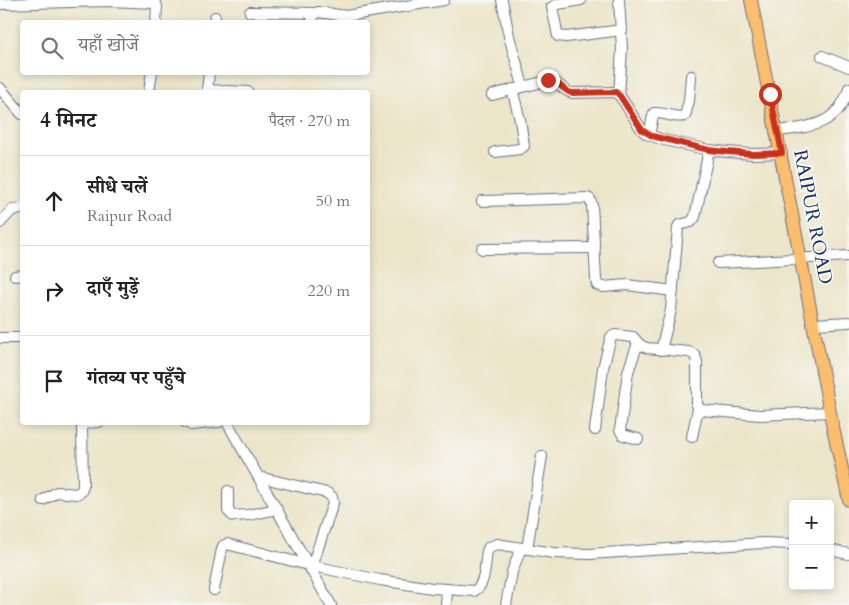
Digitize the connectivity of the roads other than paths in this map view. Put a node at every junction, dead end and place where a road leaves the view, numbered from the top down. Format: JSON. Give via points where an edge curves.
{"nodes":[{"id":1,"x":108,"y":0,"type":"edge"},
{"id":2,"x":444,"y":0,"type":"edge"},
{"id":3,"x":502,"y":0,"type":"edge"},
{"id":4,"x":581,"y":0,"type":"edge"},
{"id":5,"x":619,"y":0,"type":"edge"},
{"id":6,"x":751,"y":0,"type":"edge"},
{"id":7,"x":19,"y":2,"type":"edge"},
{"id":8,"x":0,"y":4,"type":"edge"},
{"id":9,"x":250,"y":12,"type":"dead end"},
{"id":10,"x":313,"y":18,"type":"edge"},
{"id":11,"x":156,"y":20,"type":"edge"},
{"id":12,"x":622,"y":30,"type":"junction"},
{"id":13,"x":822,"y":56,"type":"dead end"},
{"id":14,"x":849,"y":67,"type":"edge"},
{"id":15,"x":152,"y":75,"type":"edge"},
{"id":16,"x":209,"y":75,"type":"edge"},
{"id":17,"x":691,"y":76,"type":"dead end"},
{"id":18,"x":523,"y":86,"type":"junction"},
{"id":19,"x":0,"y":88,"type":"edge"},
{"id":20,"x":849,"y":88,"type":"edge"},
{"id":21,"x":512,"y":89,"type":"junction"},
{"id":22,"x":149,"y":90,"type":"edge"},
{"id":23,"x":207,"y":90,"type":"edge"},
{"id":24,"x":492,"y":94,"type":"dead end"},
{"id":25,"x":620,"y":95,"type":"junction"},
{"id":26,"x":20,"y":112,"type":"edge"},
{"id":27,"x":777,"y":131,"type":"junction"},
{"id":28,"x":649,"y":135,"type":"junction"},
{"id":29,"x":709,"y":150,"type":"junction"},
{"id":30,"x":495,"y":152,"type":"dead end"},
{"id":31,"x":782,"y":153,"type":"junction"},
{"id":32,"x":482,"y":201,"type":"dead end"},
{"id":33,"x":20,"y":209,"type":"edge"},
{"id":34,"x":0,"y":223,"type":"edge"},
{"id":35,"x":595,"y":248,"type":"junction"},
{"id":36,"x":482,"y":249,"type":"dead end"},
{"id":37,"x":849,"y":256,"type":"edge"},
{"id":38,"x":802,"y":259,"type":"junction"},
{"id":39,"x":718,"y":263,"type":"dead end"},
{"id":40,"x":673,"y":291,"type":"junction"},
{"id":41,"x":849,"y":322,"type":"edge"},
{"id":42,"x":814,"y":324,"type":"junction"},
{"id":43,"x":0,"y":338,"type":"edge"},
{"id":44,"x":20,"y":338,"type":"edge"},
{"id":45,"x":638,"y":343,"type":"junction"},
{"id":46,"x":661,"y":350,"type":"junction"},
{"id":47,"x":698,"y":408,"type":"junction"},
{"id":48,"x":830,"y":412,"type":"junction"},
{"id":49,"x":83,"y":425,"type":"edge"},
{"id":50,"x":230,"y":425,"type":"edge"},
{"id":51,"x":595,"y":430,"type":"dead end"},
{"id":52,"x":692,"y":437,"type":"dead end"},
{"id":53,"x":638,"y":439,"type":"dead end"},
{"id":54,"x":542,"y":456,"type":"dead end"},
{"id":55,"x":259,"y":477,"type":"junction"},
{"id":56,"x":228,"y":491,"type":"dead end"},
{"id":57,"x":43,"y":500,"type":"dead end"},
{"id":58,"x":849,"y":500,"type":"edge"},
{"id":59,"x":277,"y":510,"type":"junction"},
{"id":60,"x":789,"y":544,"type":"edge"},
{"id":61,"x":524,"y":548,"type":"junction"},
{"id":62,"x":834,"y":551,"type":"edge"},
{"id":63,"x":849,"y":554,"type":"edge"},
{"id":64,"x":310,"y":565,"type":"junction"},
{"id":65,"x":448,"y":589,"type":"junction"},
{"id":66,"x":214,"y":590,"type":"dead end"},
{"id":67,"x":331,"y":605,"type":"edge"},
{"id":68,"x":446,"y":605,"type":"edge"},
{"id":69,"x":506,"y":605,"type":"edge"}],
"edges":[{"from":1,"to":7,"type":"street"},
{"from":1,"to":11,"type":"street","via":[[155,3],[158,6]]},
{"from":2,"to":10,"type":"street","via":[[346,16]]},
{"from":3,"to":18,"type":"street"},
{"from":4,"to":12,"type":"street","via":[[552,7],[558,36]]},
{"from":5,"to":12,"type":"street"},
{"from":6,"to":27,"type":"main road","name":"RAIPUR ROAD"},
{"from":7,"to":8,"type":"street"},
{"from":9,"to":10,"type":"street"},
{"from":12,"to":25,"type":"street"},
{"from":13,"to":14,"type":"street"},
{"from":15,"to":22,"type":"street"},
{"from":16,"to":23,"type":"street"},
{"from":17,"to":28,"type":"street","via":[[686,116],[654,113]]},
{"from":18,"to":21,"type":"street"},
{"from":18,"to":25,"type":"street","via":[[552,80],[568,92],[610,91]]},
{"from":19,"to":26,"type":"street"},
{"from":20,"to":27,"type":"street","via":[[842,106],[824,122],[807,128]]},
{"from":21,"to":24,"type":"street"},
{"from":21,"to":30,"type":"street","via":[[524,146],[520,150]]},
{"from":25,"to":28,"type":"street","via":[[642,130]]},
{"from":27,"to":31,"type":"main road","name":"RAIPUR ROAD"},
{"from":28,"to":29,"type":"street"},
{"from":29,"to":31,"type":"street"},
{"from":29,"to":40,"type":"street","via":[[696,217],[678,228]]},
{"from":31,"to":38,"type":"main road","name":"RAIPUR ROAD"},
{"from":32,"to":35,"type":"street","via":[[590,199]]},
{"from":33,"to":34,"type":"street","via":[[12,210]]},
{"from":35,"to":36,"type":"street"},
{"from":35,"to":40,"type":"street","via":[[597,285]]},
{"from":37,"to":38,"type":"street"},
{"from":38,"to":39,"type":"street"},
{"from":38,"to":42,"type":"main road","name":"RAIPUR ROAD"},
{"from":40,"to":46,"type":"street"},
{"from":41,"to":42,"type":"street"},
{"from":42,"to":48,"type":"main road","name":"RAIPUR ROAD"},
{"from":43,"to":44,"type":"street"},
{"from":45,"to":46,"type":"street"},
{"from":45,"to":51,"type":"street","via":[[630,336],[611,337],[603,368]]},
{"from":45,"to":53,"type":"street","via":[[628,372],[620,430],[622,435]]},
{"from":46,"to":47,"type":"street","via":[[694,355]]},
{"from":47,"to":48,"type":"street","via":[[760,415]]},
{"from":47,"to":52,"type":"street"},
{"from":48,"to":58,"type":"main road","name":"RAIPUR ROAD"},
{"from":49,"to":57,"type":"street","via":[[81,492],[57,492]]},
{"from":50,"to":55,"type":"street"},
{"from":54,"to":61,"type":"street"},
{"from":55,"to":59,"type":"street"},
{"from":55,"to":64,"type":"street","via":[[332,496],[333,503]]},
{"from":56,"to":59,"type":"street","via":[[228,511],[233,516]]},
{"from":59,"to":64,"type":"street"},
{"from":60,"to":61,"type":"street","via":[[588,554]]},
{"from":61,"to":65,"type":"street","via":[[492,545],[487,551],[480,587],[474,590]]},
{"from":61,"to":69,"type":"street","via":[[512,572]]},
{"from":62,"to":63,"type":"street"},
{"from":64,"to":65,"type":"street","via":[[380,580]]},
{"from":64,"to":66,"type":"street","via":[[227,544],[222,549]]},
{"from":64,"to":67,"type":"street"},
{"from":65,"to":68,"type":"street"}]}
